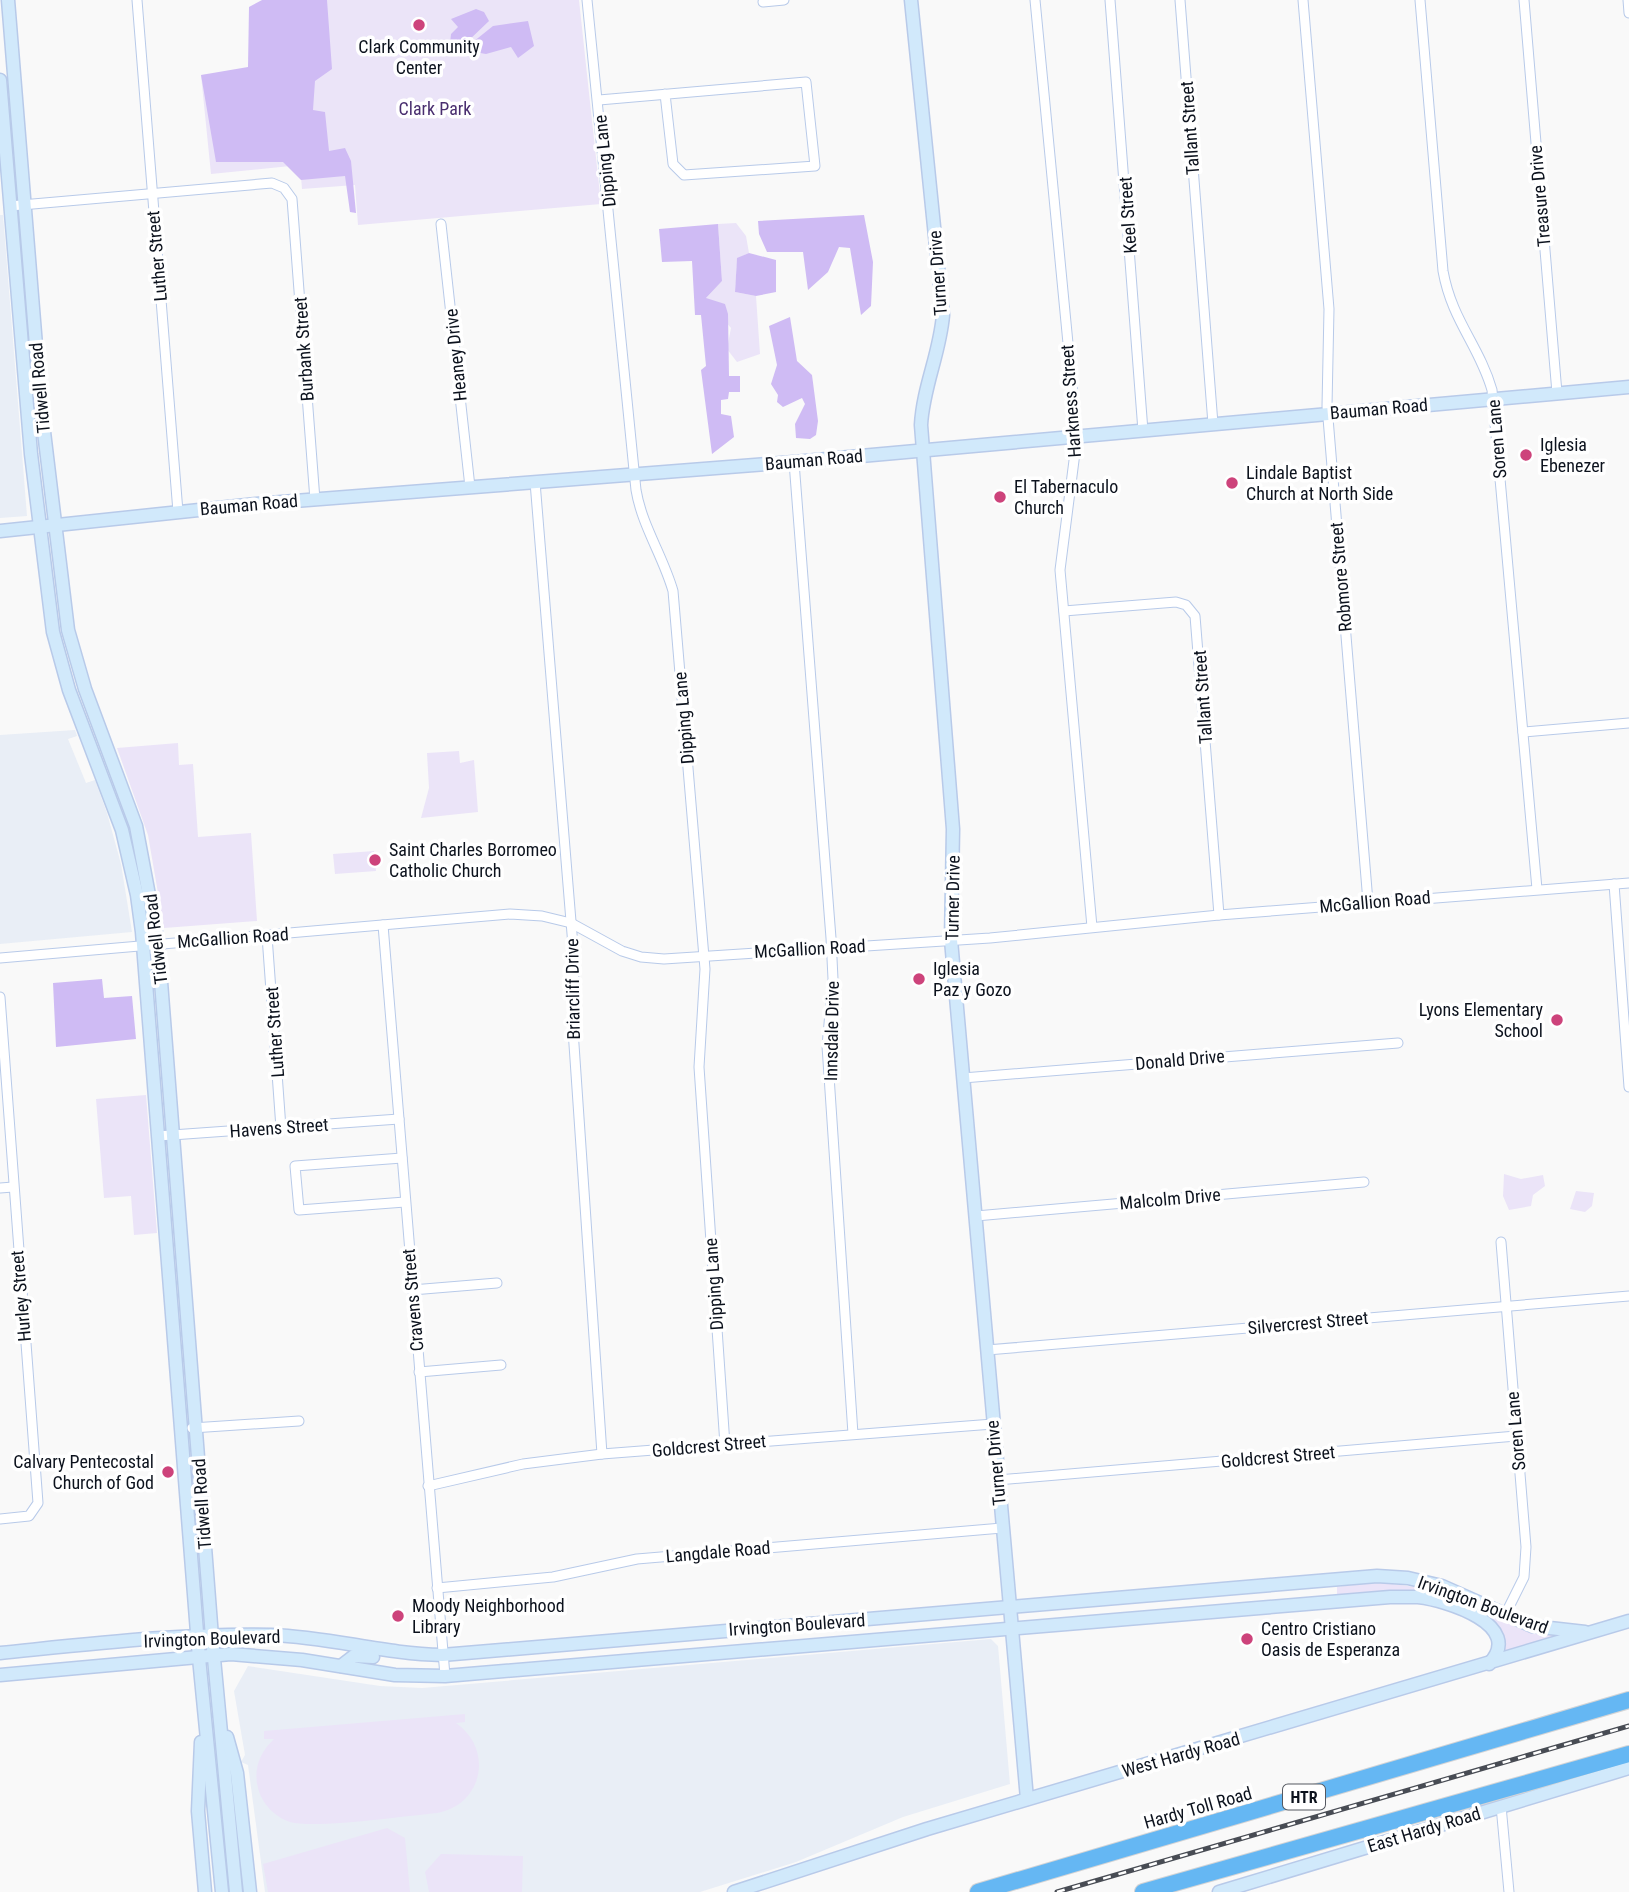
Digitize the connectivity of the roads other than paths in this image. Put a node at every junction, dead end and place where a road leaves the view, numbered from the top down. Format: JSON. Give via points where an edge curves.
{"nodes":[{"id":1,"x":8,"y":0,"type":"edge"},
{"id":2,"x":137,"y":0,"type":"edge"},
{"id":3,"x":587,"y":0,"type":"edge"},
{"id":4,"x":784,"y":0,"type":"edge"},
{"id":5,"x":911,"y":0,"type":"edge"},
{"id":6,"x":1035,"y":0,"type":"edge"},
{"id":7,"x":1110,"y":0,"type":"edge"},
{"id":8,"x":1180,"y":0,"type":"edge"},
{"id":9,"x":1303,"y":0,"type":"edge"},
{"id":10,"x":1420,"y":0,"type":"edge"},
{"id":11,"x":1524,"y":0,"type":"edge"},
{"id":12,"x":1628,"y":0,"type":"edge"},
{"id":13,"x":763,"y":2,"type":"dead end"},
{"id":14,"x":1629,"y":13,"type":"edge"},
{"id":15,"x":5,"y":38,"type":"edge"},
{"id":16,"x":0,"y":80,"type":"edge"},
{"id":17,"x":665,"y":94,"type":"junction"},
{"id":18,"x":599,"y":100,"type":"junction"},
{"id":19,"x":21,"y":154,"type":"junction"},
{"id":20,"x":3,"y":156,"type":"edge"},
{"id":21,"x":152,"y":193,"type":"junction"},
{"id":22,"x":25,"y":205,"type":"junction"},
{"id":23,"x":9,"y":206,"type":"junction"},
{"id":24,"x":442,"y":224,"type":"dead end"},
{"id":25,"x":18,"y":308,"type":"junction"},
{"id":26,"x":33,"y":308,"type":"junction"},
{"id":27,"x":1629,"y":387,"type":"edge"},
{"id":28,"x":1557,"y":393,"type":"junction"},
{"id":29,"x":1493,"y":398,"type":"junction"},
{"id":30,"x":41,"y":408,"type":"junction"},
{"id":31,"x":27,"y":410,"type":"junction"},
{"id":32,"x":1327,"y":414,"type":"junction"},
{"id":33,"x":1213,"y":424,"type":"junction"},
{"id":34,"x":1143,"y":431,"type":"junction"},
{"id":35,"x":1077,"y":437,"type":"junction"},
{"id":36,"x":922,"y":450,"type":"junction"},
{"id":37,"x":794,"y":462,"type":"junction"},
{"id":38,"x":635,"y":475,"type":"junction"},
{"id":39,"x":535,"y":482,"type":"junction"},
{"id":40,"x":470,"y":487,"type":"junction"},
{"id":41,"x":316,"y":500,"type":"junction"},
{"id":42,"x":178,"y":512,"type":"junction"},
{"id":43,"x":54,"y":525,"type":"junction"},
{"id":44,"x":39,"y":526,"type":"junction"},
{"id":45,"x":0,"y":531,"type":"edge"},
{"id":46,"x":1064,"y":611,"type":"junction"},
{"id":47,"x":68,"y":630,"type":"junction"},
{"id":48,"x":53,"y":632,"type":"junction"},
{"id":49,"x":1629,"y":723,"type":"edge"},
{"id":50,"x":1523,"y":732,"type":"junction"},
{"id":51,"x":107,"y":742,"type":"junction"},
{"id":52,"x":90,"y":744,"type":"junction"},
{"id":53,"x":136,"y":826,"type":"junction"},
{"id":54,"x":122,"y":830,"type":"junction"},
{"id":55,"x":1629,"y":883,"type":"edge"},
{"id":56,"x":1614,"y":884,"type":"junction"},
{"id":57,"x":1537,"y":889,"type":"junction"},
{"id":58,"x":1368,"y":902,"type":"junction"},
{"id":59,"x":1219,"y":915,"type":"junction"},
{"id":60,"x":571,"y":923,"type":"junction"},
{"id":61,"x":383,"y":925,"type":"junction"},
{"id":62,"x":1092,"y":927,"type":"junction"},
{"id":63,"x":267,"y":936,"type":"junction"},
{"id":64,"x":951,"y":940,"type":"junction"},
{"id":65,"x":158,"y":943,"type":"junction"},
{"id":66,"x":142,"y":944,"type":"junction"},
{"id":67,"x":832,"y":949,"type":"junction"},
{"id":68,"x":704,"y":957,"type":"junction"},
{"id":69,"x":0,"y":958,"type":"edge"},
{"id":70,"x":0,"y":997,"type":"edge"},
{"id":71,"x":1398,"y":1043,"type":"dead end"},
{"id":72,"x":3,"y":1073,"type":"edge"},
{"id":73,"x":963,"y":1078,"type":"junction"},
{"id":74,"x":1629,"y":1087,"type":"edge"},
{"id":75,"x":399,"y":1119,"type":"junction"},
{"id":76,"x":281,"y":1128,"type":"junction"},
{"id":77,"x":173,"y":1135,"type":"junction"},
{"id":78,"x":158,"y":1136,"type":"junction"},
{"id":79,"x":402,"y":1158,"type":"junction"},
{"id":80,"x":1364,"y":1182,"type":"dead end"},
{"id":81,"x":13,"y":1187,"type":"junction"},
{"id":82,"x":0,"y":1188,"type":"edge"},
{"id":83,"x":405,"y":1202,"type":"junction"},
{"id":84,"x":976,"y":1216,"type":"junction"},
{"id":85,"x":1501,"y":1242,"type":"dead end"},
{"id":86,"x":177,"y":1272,"type":"junction"},
{"id":87,"x":497,"y":1283,"type":"dead end"},
{"id":88,"x":412,"y":1290,"type":"junction"},
{"id":89,"x":1629,"y":1296,"type":"edge"},
{"id":90,"x":1506,"y":1306,"type":"junction"},
{"id":91,"x":987,"y":1350,"type":"junction"},
{"id":92,"x":501,"y":1366,"type":"dead end"},
{"id":93,"x":419,"y":1372,"type":"junction"},
{"id":94,"x":299,"y":1421,"type":"dead end"},
{"id":95,"x":993,"y":1424,"type":"junction"},
{"id":96,"x":190,"y":1428,"type":"junction"},
{"id":97,"x":853,"y":1434,"type":"junction"},
{"id":98,"x":1516,"y":1436,"type":"junction"},
{"id":99,"x":725,"y":1445,"type":"junction"},
{"id":100,"x":602,"y":1454,"type":"junction"},
{"id":101,"x":998,"y":1480,"type":"junction"},
{"id":102,"x":428,"y":1486,"type":"junction"},
{"id":103,"x":0,"y":1519,"type":"edge"},
{"id":104,"x":190,"y":1524,"type":"junction"},
{"id":105,"x":204,"y":1524,"type":"junction"},
{"id":106,"x":1002,"y":1528,"type":"junction"},
{"id":107,"x":1321,"y":1582,"type":"junction"},
{"id":108,"x":1442,"y":1586,"type":"junction"},
{"id":109,"x":436,"y":1588,"type":"junction"},
{"id":110,"x":1125,"y":1598,"type":"junction"},
{"id":111,"x":1436,"y":1601,"type":"junction"},
{"id":112,"x":1323,"y":1603,"type":"junction"},
{"id":113,"x":1009,"y":1607,"type":"junction"},
{"id":114,"x":1505,"y":1615,"type":"junction"},
{"id":115,"x":1128,"y":1618,"type":"junction"},
{"id":116,"x":856,"y":1621,"type":"junction"},
{"id":117,"x":1629,"y":1621,"type":"edge"},
{"id":118,"x":1011,"y":1629,"type":"junction"},
{"id":119,"x":1585,"y":1632,"type":"junction"},
{"id":120,"x":697,"y":1633,"type":"junction"},
{"id":121,"x":198,"y":1637,"type":"junction"},
{"id":122,"x":212,"y":1637,"type":"junction"},
{"id":123,"x":857,"y":1641,"type":"junction"},
{"id":124,"x":570,"y":1645,"type":"junction"},
{"id":125,"x":70,"y":1647,"type":"junction"},
{"id":126,"x":0,"y":1653,"type":"edge"},
{"id":127,"x":408,"y":1655,"type":"junction"},
{"id":128,"x":442,"y":1655,"type":"junction"},
{"id":129,"x":700,"y":1655,"type":"junction"},
{"id":130,"x":214,"y":1656,"type":"junction"},
{"id":131,"x":200,"y":1658,"type":"junction"},
{"id":132,"x":1489,"y":1664,"type":"junction"},
{"id":133,"x":572,"y":1665,"type":"junction"},
{"id":134,"x":341,"y":1666,"type":"junction"},
{"id":135,"x":73,"y":1669,"type":"junction"},
{"id":136,"x":0,"y":1675,"type":"edge"},
{"id":137,"x":444,"y":1676,"type":"junction"},
{"id":138,"x":1629,"y":1700,"type":"edge"},
{"id":139,"x":204,"y":1704,"type":"junction"},
{"id":140,"x":219,"y":1710,"type":"junction"},
{"id":141,"x":1629,"y":1754,"type":"edge"},
{"id":142,"x":1629,"y":1768,"type":"edge"},
{"id":143,"x":1027,"y":1799,"type":"junction"},
{"id":144,"x":1501,"y":1806,"type":"junction"},
{"id":145,"x":1234,"y":1890,"type":"edge"},
{"id":146,"x":205,"y":1892,"type":"edge"},
{"id":147,"x":222,"y":1892,"type":"edge"},
{"id":148,"x":236,"y":1892,"type":"edge"},
{"id":149,"x":250,"y":1892,"type":"edge"},
{"id":150,"x":734,"y":1892,"type":"edge"},
{"id":151,"x":978,"y":1892,"type":"edge"},
{"id":152,"x":1143,"y":1892,"type":"edge"},
{"id":153,"x":1219,"y":1892,"type":"edge"},
{"id":154,"x":1509,"y":1892,"type":"edge"}],
"edges":[{"from":1,"to":15,"type":"main road","name":"Tidwell Road"},
{"from":2,"to":21,"type":"street","name":"Luther Street"},
{"from":3,"to":18,"type":"street","name":"Dipping Lane"},
{"from":4,"to":13,"type":"street"},
{"from":5,"to":36,"type":"main road","name":"Turner Drive","via":[[943,315],[922,407]]},
{"from":6,"to":35,"type":"street","name":"Harkness Street"},
{"from":7,"to":34,"type":"street","name":"Keel Street"},
{"from":8,"to":33,"type":"street","name":"Tallant Street"},
{"from":9,"to":32,"type":"street","name":"Robmore Street","via":[[1329,309]]},
{"from":10,"to":29,"type":"street","name":"Soren Lane","via":[[1448,299],[1488,375]]},
{"from":11,"to":28,"type":"street","name":"Treasure Drive"},
{"from":12,"to":14,"type":"street"},
{"from":15,"to":19,"type":"main road","name":"Tidwell Road"},
{"from":16,"to":20,"type":"main road","name":"Tidwell Road"},
{"from":17,"to":17,"type":"street","via":[[806,82],[815,166],[684,175],[673,164]]},
{"from":17,"to":18,"type":"street"},
{"from":18,"to":38,"type":"street","name":"Dipping Lane"},
{"from":19,"to":20,"type":"street"},
{"from":19,"to":22,"type":"main road","name":"Tidwell Road"},
{"from":20,"to":23,"type":"main road","name":"Tidwell Road"},
{"from":21,"to":22,"type":"street"},
{"from":21,"to":41,"type":"street","name":"Burbank Street","via":[[272,183],[284,188],[292,199]]},
{"from":21,"to":42,"type":"street","name":"Luther Street"},
{"from":22,"to":23,"type":"street"},
{"from":22,"to":26,"type":"main road","name":"Tidwell Road"},
{"from":23,"to":25,"type":"main road","name":"Tidwell Road"},
{"from":24,"to":40,"type":"street","name":"Heaney Drive"},
{"from":25,"to":26,"type":"main road"},
{"from":25,"to":31,"type":"main road","name":"Tidwell Road"},
{"from":26,"to":30,"type":"main road","name":"Tidwell Road"},
{"from":27,"to":28,"type":"main road","name":"Bauman Road"},
{"from":28,"to":29,"type":"main road","name":"Bauman Road"},
{"from":29,"to":32,"type":"main road","name":"Bauman Road"},
{"from":29,"to":50,"type":"street","name":"Soren Lane"},
{"from":30,"to":31,"type":"main road"},
{"from":30,"to":43,"type":"main road","name":"Tidwell Road"},
{"from":31,"to":44,"type":"main road","name":"Tidwell Road"},
{"from":32,"to":33,"type":"main road","name":"Bauman Road"},
{"from":32,"to":58,"type":"street","name":"Robmore Street"},
{"from":33,"to":34,"type":"main road","name":"Bauman Road"},
{"from":34,"to":35,"type":"main road","name":"Bauman Road"},
{"from":35,"to":36,"type":"main road","name":"Bauman Road"},
{"from":35,"to":46,"type":"street","name":"Harkness Street","via":[[1060,551]]},
{"from":36,"to":37,"type":"main road","name":"Bauman Road"},
{"from":36,"to":64,"type":"main road","name":"Turner Drive","via":[[953,829]]},
{"from":37,"to":38,"type":"main road","name":"Bauman Road"},
{"from":37,"to":67,"type":"street","name":"Innsdale Drive"},
{"from":38,"to":39,"type":"main road","name":"Bauman Road"},
{"from":38,"to":68,"type":"street","name":"Dipping Lane","via":[[643,519],[673,591]]},
{"from":39,"to":40,"type":"main road","name":"Bauman Road"},
{"from":39,"to":60,"type":"street","name":"Briarcliff Drive"},
{"from":40,"to":41,"type":"main road","name":"Bauman Road"},
{"from":41,"to":42,"type":"main road","name":"Bauman Road"},
{"from":42,"to":43,"type":"main road","name":"Bauman Road"},
{"from":43,"to":44,"type":"main road","name":"Bauman Road"},
{"from":43,"to":47,"type":"main road","name":"Tidwell Road"},
{"from":44,"to":45,"type":"main road","name":"Bauman Road"},
{"from":44,"to":48,"type":"main road","name":"Tidwell Road"},
{"from":46,"to":59,"type":"street","name":"Tallant Street","via":[[1176,602],[1186,605],[1195,616]]},
{"from":46,"to":62,"type":"street","name":"Harkness Street"},
{"from":47,"to":48,"type":"main road"},
{"from":47,"to":51,"type":"main road","name":"Tidwell Road"},
{"from":48,"to":52,"type":"main road","name":"Tidwell Road"},
{"from":49,"to":50,"type":"street"},
{"from":50,"to":57,"type":"street","name":"Soren Lane"},
{"from":51,"to":52,"type":"main road"},
{"from":51,"to":53,"type":"main road","name":"Tidwell Road"},
{"from":52,"to":54,"type":"main road","name":"Tidwell Road"},
{"from":53,"to":54,"type":"main road"},
{"from":53,"to":65,"type":"main road","name":"Tidwell Road"},
{"from":54,"to":66,"type":"main road","name":"Tidwell Road","via":[[137,895]]},
{"from":55,"to":56,"type":"street","name":"McGallion Road"},
{"from":56,"to":57,"type":"street","name":"McGallion Road"},
{"from":56,"to":74,"type":"street"},
{"from":57,"to":58,"type":"street","name":"McGallion Road"},
{"from":58,"to":59,"type":"street","name":"McGallion Road"},
{"from":59,"to":62,"type":"street","name":"McGallion Road"},
{"from":60,"to":61,"type":"street","name":"McGallion Road","via":[[510,914]]},
{"from":60,"to":68,"type":"street","name":"McGallion Road","via":[[641,957]]},
{"from":60,"to":100,"type":"street","name":"Briarcliff Drive","via":[[573,1030]]},
{"from":61,"to":63,"type":"street","name":"McGallion Road"},
{"from":61,"to":75,"type":"street","name":"Cravens Street"},
{"from":62,"to":64,"type":"street","name":"McGallion Road"},
{"from":63,"to":65,"type":"street","name":"McGallion Road"},
{"from":63,"to":76,"type":"street","name":"Luther Street"},
{"from":64,"to":67,"type":"street","name":"McGallion Road"},
{"from":64,"to":73,"type":"main road","name":"Turner Drive"},
{"from":65,"to":66,"type":"street","name":"McGallion Road"},
{"from":65,"to":77,"type":"main road","name":"Tidwell Road"},
{"from":66,"to":69,"type":"street","name":"McGallion Road"},
{"from":66,"to":78,"type":"main road","name":"Tidwell Road"},
{"from":67,"to":68,"type":"street","name":"McGallion Road"},
{"from":67,"to":97,"type":"street","name":"Innsdale Drive","via":[[828,1046]]},
{"from":68,"to":99,"type":"street","name":"Dipping Lane","via":[[699,1067]]},
{"from":70,"to":72,"type":"street","name":"Hurley Street"},
{"from":71,"to":73,"type":"street","name":"Donald Drive"},
{"from":72,"to":81,"type":"street","name":"Hurley Street"},
{"from":73,"to":84,"type":"main road","name":"Turner Drive"},
{"from":75,"to":76,"type":"street","name":"Havens Street"},
{"from":75,"to":79,"type":"street","name":"Cravens Street"},
{"from":76,"to":77,"type":"street","name":"Havens Street"},
{"from":77,"to":78,"type":"street","name":"Havens Street"},
{"from":77,"to":86,"type":"main road","name":"Tidwell Road"},
{"from":78,"to":86,"type":"main road","name":"Tidwell Road"},
{"from":79,"to":83,"type":"street","name":"Cravens Street"},
{"from":79,"to":83,"type":"street","via":[[295,1166],[299,1210]]},
{"from":80,"to":84,"type":"street","name":"Malcolm Drive"},
{"from":81,"to":82,"type":"street"},
{"from":81,"to":103,"type":"street","name":"Hurley Street","via":[[38,1503],[35,1511],[22,1518]]},
{"from":83,"to":88,"type":"street","name":"Cravens Street"},
{"from":84,"to":91,"type":"main road","name":"Turner Drive"},
{"from":85,"to":90,"type":"street","name":"Soren Lane"},
{"from":86,"to":96,"type":"main road","name":"Tidwell Road"},
{"from":87,"to":88,"type":"street"},
{"from":88,"to":93,"type":"street","name":"Cravens Street"},
{"from":89,"to":90,"type":"street","name":"Silvercrest Street"},
{"from":90,"to":91,"type":"street","name":"Silvercrest Street"},
{"from":90,"to":98,"type":"street","name":"Soren Lane"},
{"from":91,"to":95,"type":"main road","name":"Turner Drive"},
{"from":92,"to":93,"type":"street"},
{"from":93,"to":102,"type":"street","name":"Cravens Street"},
{"from":94,"to":96,"type":"street"},
{"from":95,"to":97,"type":"street","name":"Goldcrest Street"},
{"from":95,"to":101,"type":"main road","name":"Turner Drive"},
{"from":96,"to":104,"type":"main road","name":"Tidwell Road"},
{"from":96,"to":105,"type":"main road","name":"Tidwell Road"},
{"from":97,"to":99,"type":"street","name":"Goldcrest Street"},
{"from":98,"to":101,"type":"street","name":"Goldcrest Street"},
{"from":98,"to":114,"type":"street","name":"Soren Lane","via":[[1526,1562],[1517,1595]]},
{"from":99,"to":100,"type":"street","name":"Goldcrest Street"},
{"from":100,"to":102,"type":"street","name":"Goldcrest Street","via":[[491,1470]]},
{"from":101,"to":106,"type":"main road","name":"Turner Drive"},
{"from":102,"to":109,"type":"street","name":"Cravens Street"},
{"from":104,"to":105,"type":"main road"},
{"from":104,"to":121,"type":"main road","name":"Tidwell Road"},
{"from":105,"to":122,"type":"main road","name":"Tidwell Road"},
{"from":106,"to":109,"type":"street","name":"Langdale Road","via":[[636,1559],[553,1577]]},
{"from":106,"to":113,"type":"main road","name":"Turner Drive"},
{"from":107,"to":108,"type":"main road","name":"Irvington Boulevard","via":[[1377,1576]]},
{"from":107,"to":110,"type":"main road","name":"Irvington Boulevard"},
{"from":107,"to":112,"type":"main road"},
{"from":108,"to":111,"type":"main road"},
{"from":108,"to":114,"type":"main road","name":"Irvington Boulevard"},
{"from":109,"to":128,"type":"street","name":"Cravens Street"},
{"from":110,"to":113,"type":"main road","name":"Irvington Boulevard"},
{"from":110,"to":115,"type":"main road"},
{"from":111,"to":112,"type":"main road","name":"Irvington Boulevard","via":[[1390,1597]]},
{"from":111,"to":132,"type":"main road","name":"Irvington Boulevard","via":[[1493,1627],[1499,1646]]},
{"from":112,"to":115,"type":"main road","name":"Irvington Boulevard"},
{"from":113,"to":116,"type":"main road","name":"Irvington Boulevard"},
{"from":113,"to":118,"type":"main road","name":"Turner Drive"},
{"from":114,"to":119,"type":"main road","name":"Irvington Boulevard","via":[[1540,1628]]},
{"from":115,"to":118,"type":"main road","name":"Irvington Boulevard"},
{"from":116,"to":120,"type":"main road","name":"Irvington Boulevard"},
{"from":116,"to":123,"type":"main road"},
{"from":117,"to":119,"type":"main road","name":"West Hardy Road"},
{"from":118,"to":123,"type":"main road","name":"Irvington Boulevard"},
{"from":118,"to":143,"type":"main road","name":"Turner Drive"},
{"from":119,"to":132,"type":"main road","name":"West Hardy Road"},
{"from":120,"to":124,"type":"main road","name":"Irvington Boulevard"},
{"from":120,"to":129,"type":"main road"},
{"from":121,"to":122,"type":"main road","name":"Irvington Boulevard"},
{"from":121,"to":125,"type":"main road","name":"Irvington Boulevard"},
{"from":121,"to":131,"type":"main road","name":"Tidwell Road"},
{"from":122,"to":127,"type":"main road","name":"Irvington Boulevard","via":[[274,1635]]},
{"from":122,"to":130,"type":"main road","name":"Tidwell Road"},
{"from":123,"to":129,"type":"main road","name":"Irvington Boulevard"},
{"from":124,"to":128,"type":"main road","name":"Irvington Boulevard"},
{"from":124,"to":133,"type":"main road"},
{"from":125,"to":126,"type":"main road","name":"Irvington Boulevard"},
{"from":125,"to":135,"type":"main road"},
{"from":127,"to":128,"type":"main road","name":"Irvington Boulevard"},
{"from":127,"to":134,"type":"main road","via":[[354,1656]]},
{"from":128,"to":137,"type":"street","name":"Cravens Street"},
{"from":129,"to":133,"type":"main road","name":"Irvington Boulevard"},
{"from":130,"to":131,"type":"main road","name":"Irvington Boulevard"},
{"from":130,"to":134,"type":"main road","name":"Irvington Boulevard","via":[[269,1656]]},
{"from":130,"to":140,"type":"main road","name":"Tidwell Road"},
{"from":131,"to":135,"type":"main road","name":"Irvington Boulevard"},
{"from":131,"to":139,"type":"main road","name":"Tidwell Road"},
{"from":132,"to":143,"type":"main road","name":"West Hardy Road"},
{"from":133,"to":137,"type":"main road","name":"Irvington Boulevard"},
{"from":134,"to":137,"type":"main road","name":"Irvington Boulevard","via":[[395,1675]]},
{"from":135,"to":136,"type":"main road","name":"Irvington Boulevard"},
{"from":138,"to":151,"type":"highway","name":"Hardy Toll Road","number":"HTR"},
{"from":139,"to":146,"type":"main road","via":[[198,1811]]},
{"from":139,"to":147,"type":"main road","name":"Tidwell Road"},
{"from":140,"to":148,"type":"main road","name":"Tidwell Road"},
{"from":140,"to":149,"type":"main road","via":[[237,1773]]},
{"from":141,"to":152,"type":"highway"},
{"from":142,"to":144,"type":"main road","name":"East Hardy Road"},
{"from":143,"to":150,"type":"main road","name":"West Hardy Road"},
{"from":144,"to":145,"type":"main road","name":"East Hardy Road"},
{"from":144,"to":154,"type":"street"},
{"from":145,"to":153,"type":"main road","name":"East Hardy Road"}]}
